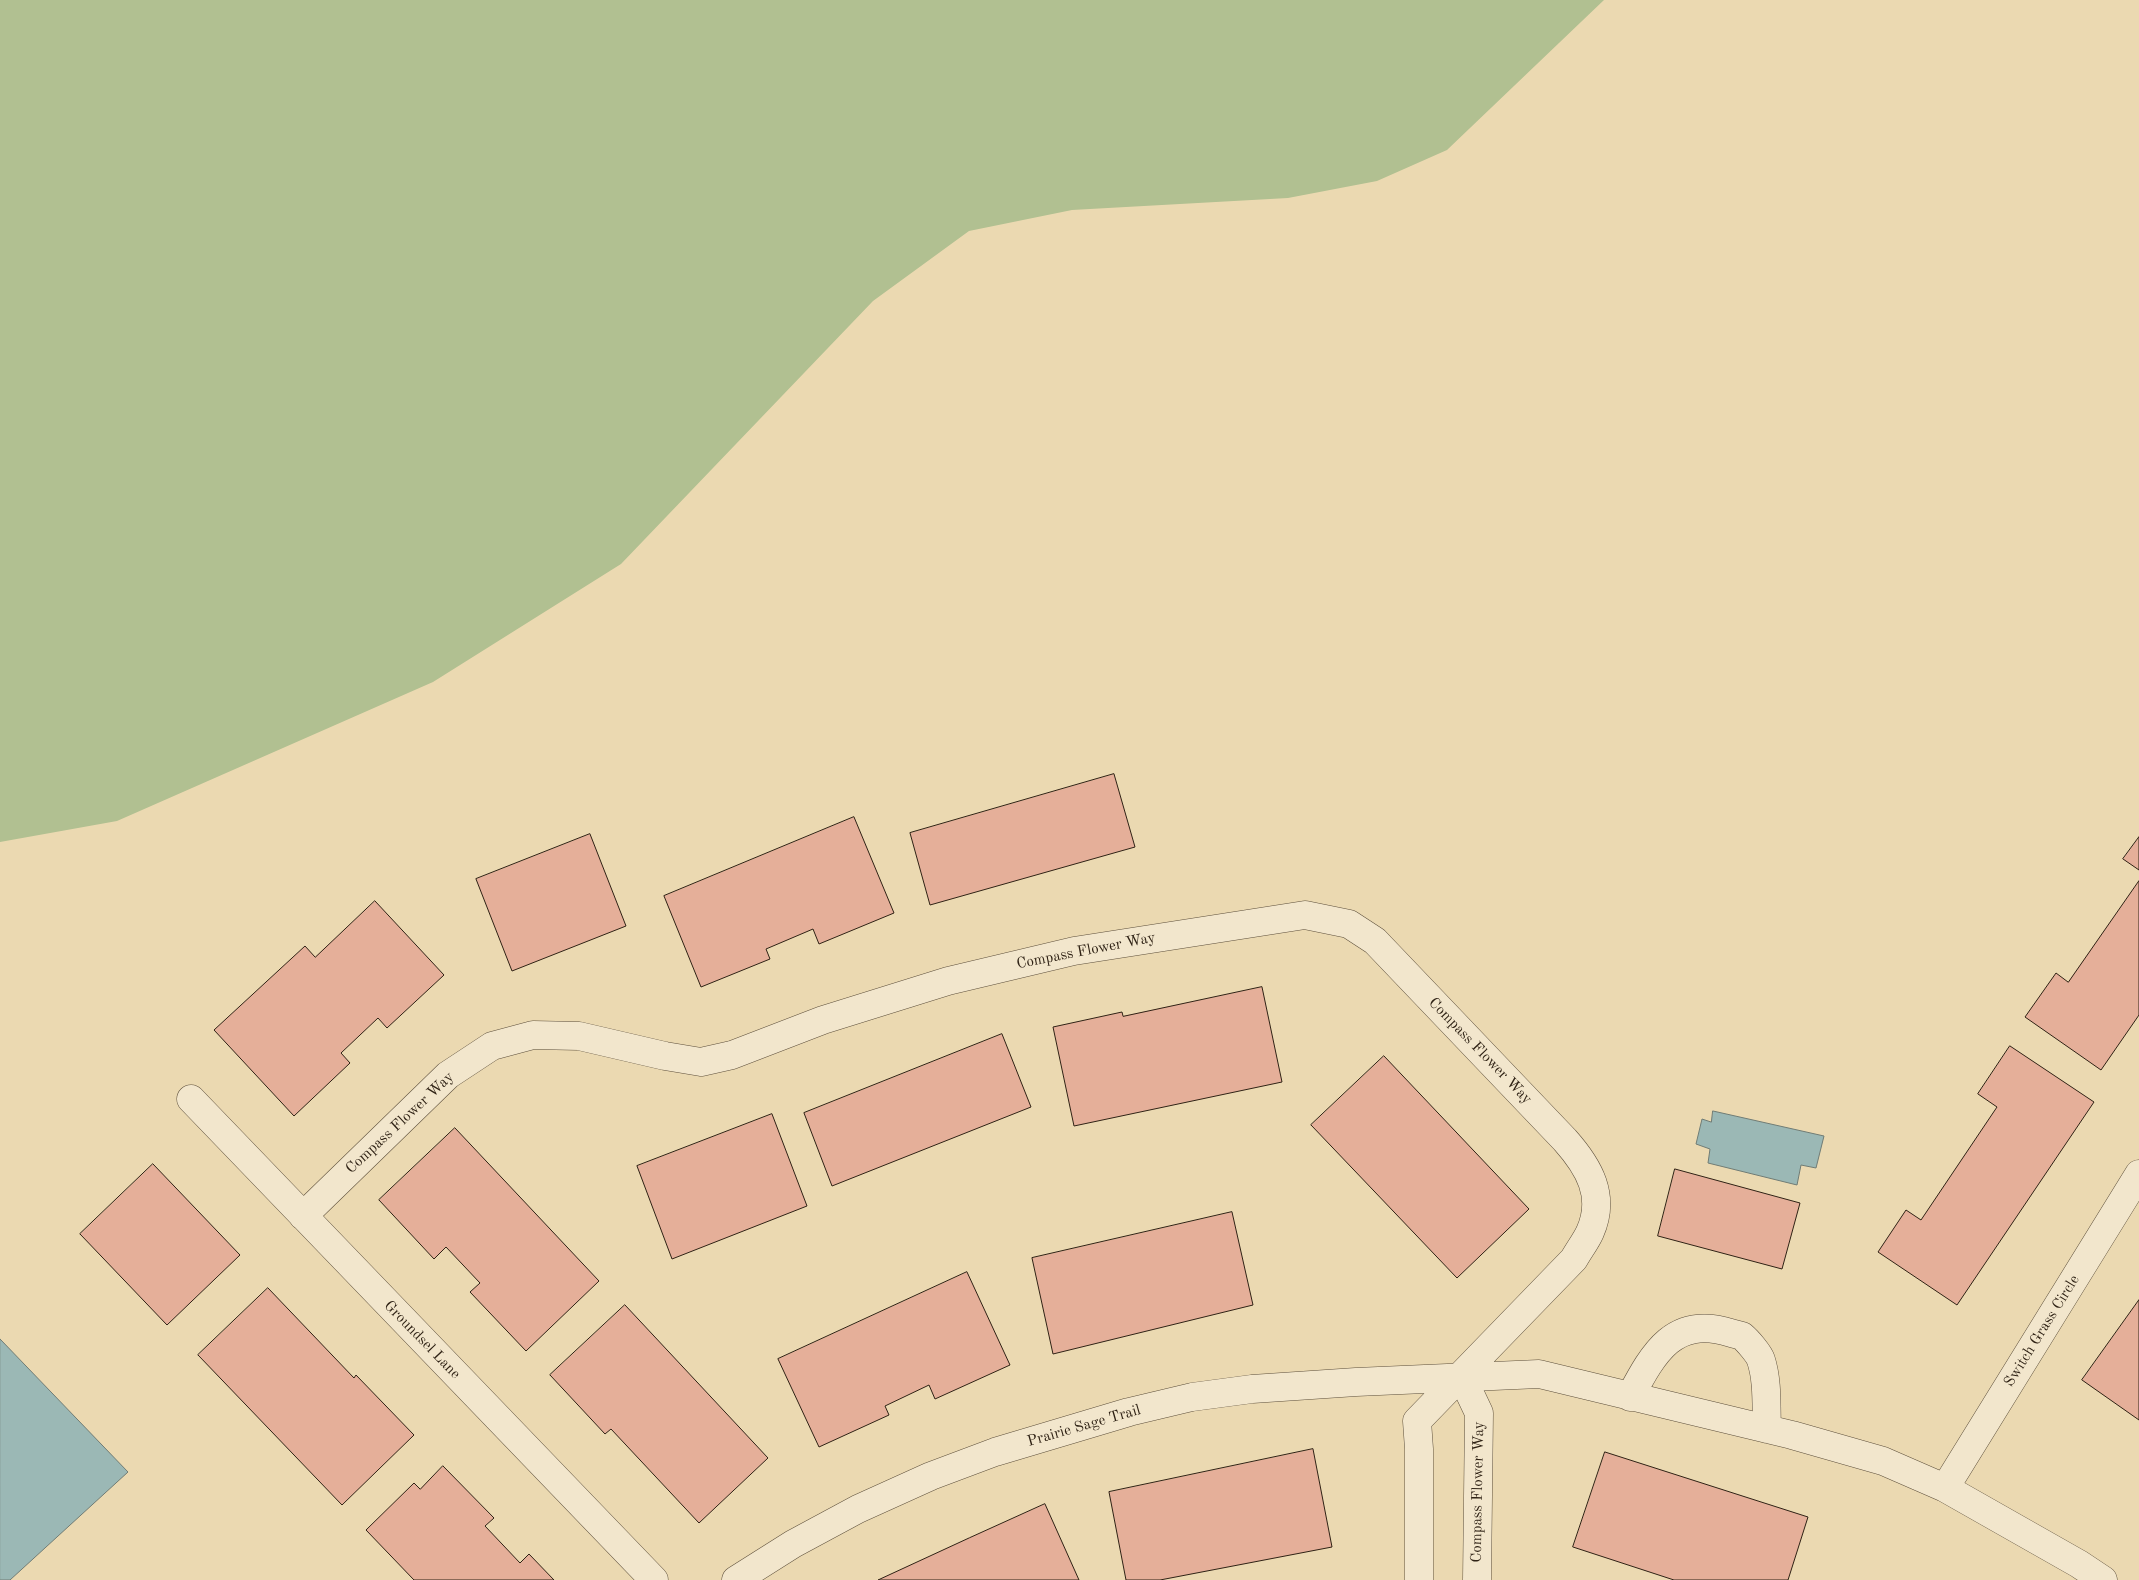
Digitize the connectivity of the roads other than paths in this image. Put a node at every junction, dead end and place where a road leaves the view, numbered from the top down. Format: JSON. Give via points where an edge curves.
{"nodes":[{"id":1,"x":191,"y":1099,"type":"dead end"},
{"id":2,"x":2139,"y":1174,"type":"edge"},
{"id":3,"x":303,"y":1216,"type":"junction"},
{"id":4,"x":1462,"y":1377,"type":"junction"},
{"id":5,"x":1630,"y":1396,"type":"junction"},
{"id":6,"x":1767,"y":1429,"type":"junction"},
{"id":7,"x":1945,"y":1488,"type":"junction"},
{"id":8,"x":654,"y":1580,"type":"edge"},
{"id":9,"x":736,"y":1580,"type":"edge"},
{"id":10,"x":1419,"y":1580,"type":"edge"},
{"id":11,"x":1477,"y":1580,"type":"edge"},
{"id":12,"x":2103,"y":1580,"type":"edge"}],
"edges":[{"from":1,"to":3,"type":"street","name":"Groundsel Lane"},
{"from":2,"to":7,"type":"street","name":"Switch Grass Circle"},
{"from":3,"to":4,"type":"street","name":"Compass Flower Way","via":[[448,1075],[492,1046],[533,1035],[579,1036],[701,1062],[732,1055],[823,1020],[948,981],[1074,951],[1305,915],[1349,924],[1375,941],[1565,1140],[1589,1171],[1595,1191],[1596,1212],[1590,1232],[1574,1259]]},
{"from":3,"to":8,"type":"street","name":"Groundsel Lane"},
{"from":4,"to":5,"type":"street","via":[[1539,1374]]},
{"from":4,"to":9,"type":"street","name":"Prairie Sage Trail","via":[[1252,1389],[1192,1397],[1096,1421],[995,1452],[931,1476],[792,1544]]},
{"from":4,"to":10,"type":"street","name":"Compass Flower Way","via":[[1417,1421]]},
{"from":4,"to":11,"type":"street","name":"Compass Flower Way","via":[[1479,1413]]},
{"from":5,"to":6,"type":"street"},
{"from":5,"to":6,"type":"street","via":[[1648,1364],[1678,1334],[1692,1328],[1717,1328],[1742,1336],[1761,1358],[1766,1382]]},
{"from":6,"to":7,"type":"street","via":[[1883,1461]]},
{"from":7,"to":12,"type":"street"}]}
